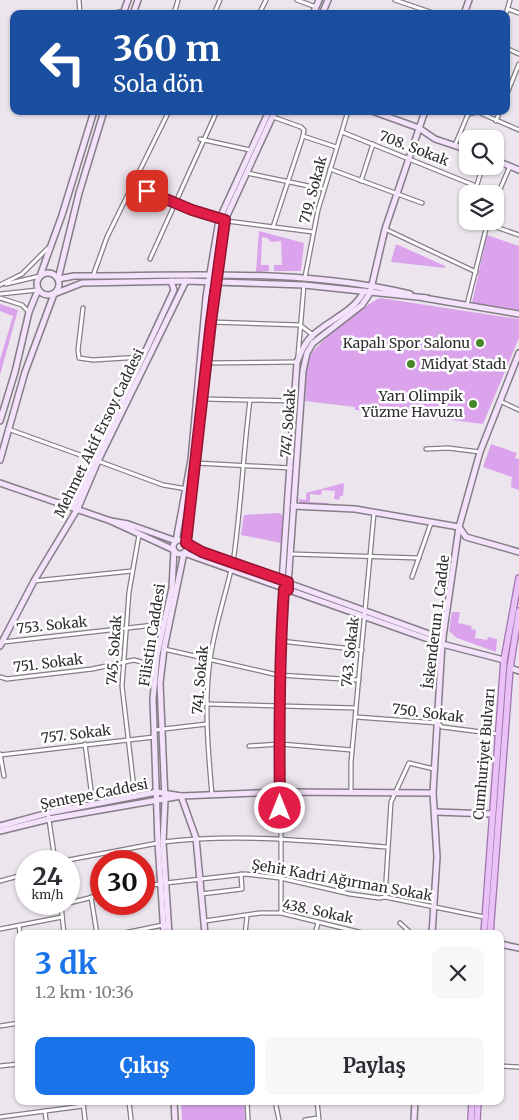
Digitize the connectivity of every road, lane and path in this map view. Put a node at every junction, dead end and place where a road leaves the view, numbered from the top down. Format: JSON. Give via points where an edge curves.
{"nodes":[{"id":1,"x":297,"y":0,"type":"edge"},
{"id":2,"x":319,"y":0,"type":"edge"},
{"id":3,"x":395,"y":0,"type":"edge"},
{"id":4,"x":510,"y":0,"type":"edge"},
{"id":5,"x":316,"y":7,"type":"junction"},
{"id":6,"x":508,"y":8,"type":"joint"},
{"id":7,"x":315,"y":10,"type":"edge"},
{"id":8,"x":424,"y":10,"type":"edge"},
{"id":9,"x":519,"y":13,"type":"edge"},
{"id":10,"x":519,"y":64,"type":"edge"},
{"id":11,"x":510,"y":86,"type":"edge"},
{"id":12,"x":93,"y":115,"type":"edge"},
{"id":13,"x":103,"y":115,"type":"edge"},
{"id":14,"x":167,"y":115,"type":"edge"},
{"id":15,"x":215,"y":115,"type":"edge"},
{"id":16,"x":267,"y":115,"type":"edge"},
{"id":17,"x":347,"y":115,"type":"edge"},
{"id":18,"x":383,"y":115,"type":"edge"},
{"id":19,"x":424,"y":115,"type":"edge"},
{"id":20,"x":467,"y":115,"type":"edge"},
{"id":21,"x":484,"y":115,"type":"edge"},
{"id":22,"x":498,"y":115,"type":"edge"},
{"id":23,"x":273,"y":117,"type":"joint"},
{"id":24,"x":496,"y":121,"type":"junction"},
{"id":25,"x":419,"y":128,"type":"junction"},
{"id":26,"x":519,"y":130,"type":"edge"},
{"id":27,"x":342,"y":132,"type":"junction"},
{"id":28,"x":303,"y":136,"type":"junction"},
{"id":29,"x":200,"y":139,"type":"dead end"},
{"id":30,"x":205,"y":141,"type":"junction"},
{"id":31,"x":373,"y":144,"type":"junction"},
{"id":32,"x":454,"y":146,"type":"junction"},
{"id":33,"x":459,"y":147,"type":"edge"},
{"id":34,"x":336,"y":148,"type":"junction"},
{"id":35,"x":251,"y":151,"type":"junction"},
{"id":36,"x":408,"y":158,"type":"junction"},
{"id":37,"x":504,"y":164,"type":"edge"},
{"id":38,"x":510,"y":166,"type":"junction"},
{"id":39,"x":330,"y":169,"type":"junction"},
{"id":40,"x":519,"y":170,"type":"edge"},
{"id":41,"x":247,"y":173,"type":"junction"},
{"id":42,"x":361,"y":180,"type":"junction"},
{"id":43,"x":289,"y":181,"type":"junction"},
{"id":44,"x":132,"y":185,"type":"junction"},
{"id":45,"x":474,"y":185,"type":"edge"},
{"id":46,"x":502,"y":185,"type":"edge"},
{"id":47,"x":324,"y":189,"type":"junction"},
{"id":48,"x":397,"y":194,"type":"junction"},
{"id":49,"x":176,"y":203,"type":"junction"},
{"id":50,"x":422,"y":203,"type":"dead end"},
{"id":51,"x":222,"y":220,"type":"junction"},
{"id":52,"x":273,"y":227,"type":"junction"},
{"id":53,"x":385,"y":229,"type":"junction"},
{"id":54,"x":504,"y":229,"type":"edge"},
{"id":55,"x":486,"y":230,"type":"edge"},
{"id":56,"x":313,"y":232,"type":"junction"},
{"id":57,"x":519,"y":235,"type":"edge"},
{"id":58,"x":50,"y":246,"type":"junction"},
{"id":59,"x":150,"y":260,"type":"dead end"},
{"id":60,"x":476,"y":272,"type":"junction"},
{"id":61,"x":214,"y":274,"type":"junction"},
{"id":62,"x":40,"y":276,"type":"junction"},
{"id":63,"x":92,"y":276,"type":"junction"},
{"id":64,"x":305,"y":277,"type":"junction"},
{"id":65,"x":58,"y":279,"type":"junction"},
{"id":66,"x":172,"y":281,"type":"junction"},
{"id":67,"x":186,"y":281,"type":"junction"},
{"id":68,"x":210,"y":282,"type":"junction"},
{"id":69,"x":217,"y":283,"type":"junction"},
{"id":70,"x":0,"y":285,"type":"edge"},
{"id":71,"x":304,"y":285,"type":"junction"},
{"id":72,"x":368,"y":286,"type":"junction"},
{"id":73,"x":38,"y":290,"type":"junction"},
{"id":74,"x":367,"y":293,"type":"junction"},
{"id":75,"x":0,"y":294,"type":"edge"},
{"id":76,"x":54,"y":294,"type":"junction"},
{"id":77,"x":0,"y":298,"type":"edge"},
{"id":78,"x":427,"y":298,"type":"junction"},
{"id":79,"x":467,"y":306,"type":"junction"},
{"id":80,"x":83,"y":308,"type":"dead end"},
{"id":81,"x":29,"y":312,"type":"junction"},
{"id":82,"x":519,"y":314,"type":"edge"},
{"id":83,"x":211,"y":322,"type":"junction"},
{"id":84,"x":300,"y":325,"type":"junction"},
{"id":85,"x":313,"y":335,"type":"junction"},
{"id":86,"x":519,"y":353,"type":"edge"},
{"id":87,"x":142,"y":356,"type":"junction"},
{"id":88,"x":297,"y":362,"type":"junction"},
{"id":89,"x":207,"y":363,"type":"junction"},
{"id":90,"x":204,"y":399,"type":"junction"},
{"id":91,"x":250,"y":400,"type":"junction"},
{"id":92,"x":295,"y":401,"type":"junction"},
{"id":93,"x":500,"y":401,"type":"junction"},
{"id":94,"x":519,"y":410,"type":"edge"},
{"id":95,"x":0,"y":421,"type":"edge"},
{"id":96,"x":8,"y":429,"type":"junction"},
{"id":97,"x":426,"y":449,"type":"dead end"},
{"id":98,"x":480,"y":452,"type":"junction"},
{"id":99,"x":0,"y":460,"type":"edge"},
{"id":100,"x":96,"y":461,"type":"junction"},
{"id":101,"x":196,"y":463,"type":"junction"},
{"id":102,"x":242,"y":465,"type":"junction"},
{"id":103,"x":291,"y":468,"type":"junction"},
{"id":104,"x":0,"y":483,"type":"edge"},
{"id":105,"x":187,"y":489,"type":"junction"},
{"id":106,"x":293,"y":506,"type":"junction"},
{"id":107,"x":75,"y":508,"type":"junction"},
{"id":108,"x":374,"y":513,"type":"junction"},
{"id":109,"x":112,"y":521,"type":"junction"},
{"id":110,"x":431,"y":522,"type":"junction"},
{"id":111,"x":460,"y":527,"type":"junction"},
{"id":112,"x":139,"y":535,"type":"junction"},
{"id":113,"x":176,"y":541,"type":"junction"},
{"id":114,"x":186,"y":543,"type":"junction"},
{"id":115,"x":174,"y":550,"type":"junction"},
{"id":116,"x":519,"y":552,"type":"edge"},
{"id":117,"x":184,"y":553,"type":"junction"},
{"id":118,"x":290,"y":554,"type":"junction"},
{"id":119,"x":370,"y":556,"type":"junction"},
{"id":120,"x":419,"y":558,"type":"junction"},
{"id":121,"x":233,"y":563,"type":"junction"},
{"id":122,"x":231,"y":569,"type":"junction"},
{"id":123,"x":132,"y":571,"type":"junction"},
{"id":124,"x":412,"y":577,"type":"dead end"},
{"id":125,"x":519,"y":578,"type":"edge"},
{"id":126,"x":282,"y":580,"type":"junction"},
{"id":127,"x":34,"y":581,"type":"junction"},
{"id":128,"x":288,"y":582,"type":"junction"},
{"id":129,"x":284,"y":589,"type":"junction"},
{"id":130,"x":519,"y":611,"type":"edge"},
{"id":131,"x":366,"y":613,"type":"junction"},
{"id":132,"x":164,"y":624,"type":"junction"},
{"id":133,"x":127,"y":628,"type":"junction"},
{"id":134,"x":280,"y":641,"type":"junction"},
{"id":135,"x":443,"y":641,"type":"junction"},
{"id":136,"x":1,"y":644,"type":"edge"},
{"id":137,"x":164,"y":649,"type":"junction"},
{"id":138,"x":362,"y":650,"type":"junction"},
{"id":139,"x":210,"y":658,"type":"junction"},
{"id":140,"x":125,"y":660,"type":"junction"},
{"id":141,"x":504,"y":660,"type":"junction"},
{"id":142,"x":156,"y":666,"type":"junction"},
{"id":143,"x":510,"y":668,"type":"junction"},
{"id":144,"x":519,"y":671,"type":"edge"},
{"id":145,"x":278,"y":675,"type":"junction"},
{"id":146,"x":0,"y":677,"type":"edge"},
{"id":147,"x":359,"y":680,"type":"junction"},
{"id":148,"x":207,"y":704,"type":"junction"},
{"id":149,"x":280,"y":706,"type":"junction"},
{"id":150,"x":356,"y":708,"type":"junction"},
{"id":151,"x":356,"y":717,"type":"junction"},
{"id":152,"x":207,"y":724,"type":"junction"},
{"id":153,"x":438,"y":724,"type":"junction"},
{"id":154,"x":158,"y":729,"type":"junction"},
{"id":155,"x":498,"y":734,"type":"junction"},
{"id":156,"x":155,"y":737,"type":"junction"},
{"id":157,"x":128,"y":739,"type":"junction"},
{"id":158,"x":85,"y":744,"type":"junction"},
{"id":159,"x":280,"y":744,"type":"junction"},
{"id":160,"x":249,"y":746,"type":"dead end"},
{"id":161,"x":352,"y":750,"type":"junction"},
{"id":162,"x":0,"y":754,"type":"edge"},
{"id":163,"x":435,"y":769,"type":"junction"},
{"id":164,"x":4,"y":776,"type":"dead end"},
{"id":165,"x":157,"y":792,"type":"junction"},
{"id":166,"x":280,"y":792,"type":"junction"},
{"id":167,"x":396,"y":792,"type":"junction"},
{"id":168,"x":164,"y":793,"type":"junction"},
{"id":169,"x":351,"y":793,"type":"junction"},
{"id":170,"x":433,"y":793,"type":"junction"},
{"id":171,"x":212,"y":794,"type":"junction"},
{"id":172,"x":181,"y":796,"type":"junction"},
{"id":173,"x":134,"y":797,"type":"junction"},
{"id":174,"x":165,"y":800,"type":"junction"},
{"id":175,"x":158,"y":801,"type":"junction"},
{"id":176,"x":93,"y":805,"type":"junction"},
{"id":177,"x":435,"y":812,"type":"junction"},
{"id":178,"x":492,"y":814,"type":"junction"},
{"id":179,"x":48,"y":816,"type":"junction"},
{"id":180,"x":0,"y":826,"type":"edge"},
{"id":181,"x":0,"y":832,"type":"edge"},
{"id":182,"x":196,"y":838,"type":"junction"},
{"id":183,"x":280,"y":840,"type":"junction"},
{"id":184,"x":160,"y":842,"type":"junction"},
{"id":185,"x":387,"y":847,"type":"junction"},
{"id":186,"x":53,"y":850,"type":"edge"},
{"id":187,"x":80,"y":858,"type":"edge"},
{"id":188,"x":241,"y":874,"type":"junction"},
{"id":189,"x":15,"y":877,"type":"edge"},
{"id":190,"x":280,"y":878,"type":"junction"},
{"id":191,"x":201,"y":879,"type":"junction"},
{"id":192,"x":0,"y":880,"type":"edge"},
{"id":193,"x":163,"y":883,"type":"junction"},
{"id":194,"x":155,"y":884,"type":"edge"},
{"id":195,"x":201,"y":894,"type":"junction"},
{"id":196,"x":385,"y":897,"type":"junction"},
{"id":197,"x":433,"y":908,"type":"junction"},
{"id":198,"x":281,"y":913,"type":"junction"},
{"id":199,"x":94,"y":915,"type":"edge"},
{"id":200,"x":247,"y":916,"type":"junction"},
{"id":201,"x":62,"y":917,"type":"joint"},
{"id":202,"x":485,"y":918,"type":"junction"},
{"id":203,"x":204,"y":921,"type":"junction"},
{"id":204,"x":318,"y":923,"type":"junction"},
{"id":205,"x":400,"y":923,"type":"dead end"},
{"id":206,"x":163,"y":925,"type":"junction"},
{"id":207,"x":19,"y":926,"type":"junction"},
{"id":208,"x":0,"y":929,"type":"edge"},
{"id":209,"x":20,"y":930,"type":"edge"},
{"id":210,"x":64,"y":930,"type":"edge"},
{"id":211,"x":96,"y":930,"type":"edge"},
{"id":212,"x":139,"y":930,"type":"edge"},
{"id":213,"x":164,"y":930,"type":"edge"},
{"id":214,"x":169,"y":930,"type":"edge"},
{"id":215,"x":205,"y":930,"type":"edge"},
{"id":216,"x":245,"y":930,"type":"edge"},
{"id":217,"x":316,"y":930,"type":"edge"},
{"id":218,"x":349,"y":930,"type":"edge"},
{"id":219,"x":408,"y":930,"type":"edge"},
{"id":220,"x":432,"y":930,"type":"edge"},
{"id":221,"x":484,"y":930,"type":"edge"},
{"id":222,"x":490,"y":930,"type":"edge"},
{"id":223,"x":504,"y":945,"type":"edge"},
{"id":224,"x":519,"y":948,"type":"edge"},
{"id":225,"x":15,"y":1024,"type":"edge"},
{"id":226,"x":0,"y":1026,"type":"edge"},
{"id":227,"x":15,"y":1064,"type":"edge"},
{"id":228,"x":0,"y":1066,"type":"edge"},
{"id":229,"x":504,"y":1066,"type":"edge"},
{"id":230,"x":519,"y":1067,"type":"edge"},
{"id":231,"x":129,"y":1105,"type":"edge"},
{"id":232,"x":174,"y":1105,"type":"edge"},
{"id":233,"x":247,"y":1105,"type":"edge"},
{"id":234,"x":276,"y":1105,"type":"edge"},
{"id":235,"x":317,"y":1105,"type":"edge"},
{"id":236,"x":415,"y":1105,"type":"edge"},
{"id":237,"x":472,"y":1105,"type":"edge"},
{"id":238,"x":478,"y":1105,"type":"edge"},
{"id":239,"x":84,"y":1106,"type":"joint"},
{"id":240,"x":45,"y":1111,"type":"junction"},
{"id":241,"x":0,"y":1118,"type":"edge"},
{"id":242,"x":318,"y":1119,"type":"edge"},
{"id":243,"x":46,"y":1120,"type":"edge"},
{"id":244,"x":86,"y":1120,"type":"edge"},
{"id":245,"x":131,"y":1120,"type":"edge"},
{"id":246,"x":175,"y":1120,"type":"edge"},
{"id":247,"x":248,"y":1120,"type":"edge"},
{"id":248,"x":279,"y":1120,"type":"edge"},
{"id":249,"x":305,"y":1120,"type":"edge"},
{"id":250,"x":414,"y":1120,"type":"edge"},
{"id":251,"x":471,"y":1120,"type":"edge"},
{"id":252,"x":477,"y":1120,"type":"edge"}],
"edges":[{"from":1,"to":5,"type":"street"},
{"from":2,"to":5,"type":"street"},
{"from":3,"to":8,"type":"street"},
{"from":4,"to":6,"type":"street"},
{"from":5,"to":7,"type":"street"},
{"from":6,"to":9,"type":"street"},
{"from":10,"to":11,"type":"street"},
{"from":12,"to":58,"type":"street"},
{"from":13,"to":65,"type":"street"},
{"from":14,"to":44,"type":"street"},
{"from":15,"to":30,"type":"street"},
{"from":16,"to":35,"type":"street"},
{"from":17,"to":27,"type":"street","name":"719. Sokak"},
{"from":18,"to":25,"type":"street"},
{"from":19,"to":25,"type":"street"},
{"from":20,"to":32,"type":"street"},
{"from":21,"to":24,"type":"street"},
{"from":22,"to":24,"type":"street"},
{"from":23,"to":28,"type":"street","via":[[301,127]]},
{"from":23,"to":41,"type":"street"},
{"from":24,"to":26,"type":"street"},
{"from":25,"to":32,"type":"street"},
{"from":25,"to":36,"type":"street"},
{"from":27,"to":31,"type":"street","name":"708. Sokak"},
{"from":27,"to":34,"type":"street","name":"719. Sokak"},
{"from":28,"to":34,"type":"street"},
{"from":28,"to":43,"type":"street"},
{"from":29,"to":30,"type":"street"},
{"from":30,"to":35,"type":"street"},
{"from":30,"to":49,"type":"street"},
{"from":31,"to":36,"type":"street","name":"708. Sokak"},
{"from":31,"to":42,"type":"street"},
{"from":32,"to":33,"type":"street"},
{"from":34,"to":39,"type":"street","name":"719. Sokak"},
{"from":35,"to":51,"type":"street"},
{"from":36,"to":45,"type":"street","name":"708. Sokak"},
{"from":36,"to":48,"type":"street"},
{"from":37,"to":38,"type":"street"},
{"from":38,"to":40,"type":"street"},
{"from":38,"to":46,"type":"street"},
{"from":39,"to":42,"type":"street"},
{"from":39,"to":47,"type":"street","name":"719. Sokak"},
{"from":41,"to":43,"type":"street"},
{"from":41,"to":51,"type":"street"},
{"from":42,"to":48,"type":"street"},
{"from":43,"to":47,"type":"street"},
{"from":43,"to":52,"type":"street"},
{"from":44,"to":49,"type":"street"},
{"from":44,"to":63,"type":"street"},
{"from":47,"to":56,"type":"street","name":"719. Sokak"},
{"from":48,"to":50,"type":"street"},
{"from":48,"to":53,"type":"street"},
{"from":49,"to":51,"type":"street"},
{"from":49,"to":59,"type":"street"},
{"from":51,"to":52,"type":"street"},
{"from":51,"to":61,"type":"street"},
{"from":52,"to":56,"type":"street"},
{"from":53,"to":60,"type":"street"},
{"from":53,"to":72,"type":"street"},
{"from":54,"to":57,"type":"street"},
{"from":55,"to":60,"type":"street"},
{"from":56,"to":64,"type":"street","name":"719. Sokak"},
{"from":58,"to":62,"type":"street"},
{"from":58,"to":70,"type":"street","via":[[22,274]]},
{"from":60,"to":79,"type":"street"},
{"from":61,"to":63,"type":"street"},
{"from":61,"to":64,"type":"street"},
{"from":61,"to":68,"type":"street"},
{"from":61,"to":69,"type":"street"},
{"from":62,"to":65,"type":"street","via":[[50,273]]},
{"from":62,"to":70,"type":"street"},
{"from":62,"to":73,"type":"street","via":[[36,284]]},
{"from":63,"to":65,"type":"street"},
{"from":64,"to":72,"type":"street"},
{"from":65,"to":76,"type":"street","via":[[59,286]]},
{"from":66,"to":67,"type":"street"},
{"from":66,"to":76,"type":"street","via":[[82,283]]},
{"from":66,"to":87,"type":"street","via":[[174,290]]},
{"from":67,"to":68,"type":"street"},
{"from":67,"to":100,"type":"street","name":"Mehmet Akif Ersoy Caddesi"},
{"from":68,"to":69,"type":"street"},
{"from":68,"to":105,"type":"street"},
{"from":69,"to":71,"type":"street"},
{"from":69,"to":83,"type":"street"},
{"from":71,"to":74,"type":"street"},
{"from":71,"to":84,"type":"street"},
{"from":72,"to":74,"type":"street"},
{"from":72,"to":78,"type":"street"},
{"from":73,"to":75,"type":"street"},
{"from":73,"to":76,"type":"street","via":[[47,296]]},
{"from":73,"to":81,"type":"street"},
{"from":74,"to":78,"type":"street"},
{"from":74,"to":85,"type":"street"},
{"from":74,"to":106,"type":"street","name":"747. Sokak","via":[[362,306],[313,343],[306,353]]},
{"from":76,"to":96,"type":"street"},
{"from":77,"to":81,"type":"street","via":[[22,305]]},
{"from":78,"to":79,"type":"street"},
{"from":79,"to":82,"type":"street"},
{"from":80,"to":87,"type":"street","via":[[79,358]]},
{"from":81,"to":95,"type":"street"},
{"from":83,"to":84,"type":"street"},
{"from":83,"to":89,"type":"street"},
{"from":84,"to":85,"type":"street"},
{"from":84,"to":88,"type":"street"},
{"from":85,"to":88,"type":"street"},
{"from":86,"to":93,"type":"street","name":"İskenderun 1. Cadde"},
{"from":87,"to":100,"type":"street"},
{"from":88,"to":89,"type":"street"},
{"from":88,"to":92,"type":"street"},
{"from":89,"to":90,"type":"street"},
{"from":90,"to":91,"type":"street"},
{"from":90,"to":101,"type":"street"},
{"from":91,"to":92,"type":"street"},
{"from":91,"to":102,"type":"street"},
{"from":92,"to":103,"type":"street"},
{"from":93,"to":94,"type":"street"},
{"from":93,"to":98,"type":"street","name":"İskenderun 1. Cadde"},
{"from":96,"to":99,"type":"street"},
{"from":96,"to":100,"type":"street"},
{"from":97,"to":98,"type":"street"},
{"from":98,"to":111,"type":"street","name":"İskenderun 1. Cadde"},
{"from":100,"to":105,"type":"street","via":[[163,485]]},
{"from":100,"to":107,"type":"street","name":"Mehmet Akif Ersoy Caddesi"},
{"from":101,"to":102,"type":"street"},
{"from":101,"to":114,"type":"street"},
{"from":102,"to":103,"type":"street"},
{"from":102,"to":121,"type":"street"},
{"from":103,"to":126,"type":"street"},
{"from":104,"to":107,"type":"street"},
{"from":105,"to":113,"type":"street"},
{"from":106,"to":108,"type":"street"},
{"from":106,"to":118,"type":"street","name":"747. Sokak"},
{"from":107,"to":109,"type":"street"},
{"from":107,"to":127,"type":"street","name":"Mehmet Akif Ersoy Caddesi"},
{"from":108,"to":110,"type":"street"},
{"from":108,"to":119,"type":"street","name":"743. Sokak"},
{"from":109,"to":112,"type":"street"},
{"from":109,"to":113,"type":"street"},
{"from":110,"to":111,"type":"street"},
{"from":110,"to":120,"type":"street"},
{"from":111,"to":116,"type":"street","via":[[466,537]]},
{"from":111,"to":135,"type":"street","name":"İskenderun 1. Cadde"},
{"from":112,"to":115,"type":"street"},
{"from":112,"to":123,"type":"street","name":"745. Sokak"},
{"from":113,"to":114,"type":"street"},
{"from":113,"to":115,"type":"street"},
{"from":114,"to":117,"type":"street"},
{"from":114,"to":121,"type":"street"},
{"from":115,"to":117,"type":"street"},
{"from":115,"to":132,"type":"street","name":"Filistin Caddesi","via":[[172,588]]},
{"from":117,"to":122,"type":"street"},
{"from":117,"to":137,"type":"street","name":"Filistin Caddesi"},
{"from":118,"to":119,"type":"street"},
{"from":118,"to":128,"type":"street","name":"747. Sokak"},
{"from":119,"to":120,"type":"street"},
{"from":119,"to":131,"type":"street","name":"743. Sokak"},
{"from":120,"to":124,"type":"street"},
{"from":121,"to":126,"type":"street"},
{"from":122,"to":129,"type":"street"},
{"from":122,"to":139,"type":"street","name":"741. Sokak"},
{"from":123,"to":127,"type":"street"},
{"from":123,"to":133,"type":"street","name":"745. Sokak"},
{"from":125,"to":141,"type":"main road","name":"Cumhuriyet Bulvarı"},
{"from":126,"to":128,"type":"street"},
{"from":126,"to":129,"type":"street"},
{"from":127,"to":136,"type":"street","name":"Mehmet Akif Ersoy Caddesi"},
{"from":128,"to":129,"type":"street","name":"747. Sokak"},
{"from":128,"to":131,"type":"street"},
{"from":129,"to":131,"type":"street"},
{"from":129,"to":134,"type":"street","name":"747. Sokak"},
{"from":130,"to":143,"type":"main road","name":"Cumhuriyet Bulvarı"},
{"from":131,"to":135,"type":"street"},
{"from":131,"to":138,"type":"street","name":"743. Sokak"},
{"from":132,"to":133,"type":"street","name":"753. Sokak"},
{"from":132,"to":142,"type":"street","name":"Filistin Caddesi"},
{"from":133,"to":136,"type":"street","name":"753. Sokak"},
{"from":133,"to":140,"type":"street","name":"745. Sokak"},
{"from":134,"to":138,"type":"street"},
{"from":134,"to":145,"type":"street","name":"747. Sokak"},
{"from":135,"to":141,"type":"street"},
{"from":135,"to":153,"type":"street","name":"İskenderun 1. Cadde"},
{"from":137,"to":139,"type":"street"},
{"from":137,"to":154,"type":"street","name":"Filistin Caddesi"},
{"from":138,"to":147,"type":"street","name":"743. Sokak"},
{"from":139,"to":145,"type":"street"},
{"from":139,"to":148,"type":"street","name":"741. Sokak"},
{"from":140,"to":142,"type":"street","name":"751. Sokak","via":[[140,660]]},
{"from":140,"to":146,"type":"street","name":"751. Sokak","via":[[119,665],[92,670],[7,679]]},
{"from":140,"to":157,"type":"street","name":"745. Sokak","via":[[122,686]]},
{"from":141,"to":155,"type":"main road","name":"Cumhuriyet Bulvarı"},
{"from":142,"to":154,"type":"street","name":"Filistin Caddesi","via":[[153,699]]},
{"from":143,"to":144,"type":"street"},
{"from":143,"to":222,"type":"main road","name":"Cumhuriyet Bulvarı"},
{"from":145,"to":147,"type":"street"},
{"from":145,"to":149,"type":"street","name":"747. Sokak"},
{"from":147,"to":150,"type":"street","name":"743. Sokak"},
{"from":148,"to":149,"type":"street"},
{"from":148,"to":152,"type":"street","name":"741. Sokak"},
{"from":149,"to":150,"type":"street"},
{"from":149,"to":159,"type":"street","name":"747. Sokak"},
{"from":150,"to":151,"type":"street","name":"743. Sokak"},
{"from":151,"to":153,"type":"street","name":"750. Sokak"},
{"from":151,"to":161,"type":"street","name":"743. Sokak"},
{"from":152,"to":154,"type":"street"},
{"from":152,"to":171,"type":"street","name":"741. Sokak"},
{"from":153,"to":155,"type":"street","name":"750. Sokak"},
{"from":153,"to":163,"type":"street","name":"İskenderun 1. Cadde"},
{"from":154,"to":156,"type":"street","name":"Filistin Caddesi"},
{"from":154,"to":168,"type":"street","name":"Filistin Caddesi"},
{"from":155,"to":178,"type":"main road","name":"Cumhuriyet Bulvarı"},
{"from":156,"to":157,"type":"street","name":"757. Sokak"},
{"from":156,"to":165,"type":"street","name":"Filistin Caddesi"},
{"from":157,"to":158,"type":"street","name":"757. Sokak"},
{"from":157,"to":173,"type":"street","name":"745. Sokak"},
{"from":158,"to":162,"type":"street","name":"757. Sokak"},
{"from":158,"to":176,"type":"street"},
{"from":159,"to":160,"type":"street"},
{"from":159,"to":161,"type":"street"},
{"from":159,"to":166,"type":"street","name":"747. Sokak"},
{"from":161,"to":169,"type":"street","name":"743. Sokak"},
{"from":162,"to":164,"type":"street"},
{"from":163,"to":167,"type":"street","via":[[409,763]]},
{"from":163,"to":170,"type":"street","name":"İskenderun 1. Cadde"},
{"from":165,"to":168,"type":"street","name":"Şentepe Caddesi"},
{"from":165,"to":173,"type":"street","name":"Şentepe Caddesi"},
{"from":165,"to":175,"type":"street","name":"Filistin Caddesi"},
{"from":166,"to":169,"type":"street","name":"Şentepe Caddesi"},
{"from":166,"to":171,"type":"street","name":"Şentepe Caddesi"},
{"from":166,"to":183,"type":"street","name":"747. Sokak"},
{"from":167,"to":169,"type":"street","name":"Şentepe Caddesi"},
{"from":167,"to":170,"type":"street","name":"Şentepe Caddesi"},
{"from":167,"to":185,"type":"street","via":[[391,802]]},
{"from":168,"to":172,"type":"street","name":"Şentepe Caddesi"},
{"from":168,"to":174,"type":"street","name":"Filistin Caddesi"},
{"from":170,"to":177,"type":"street","name":"İskenderun 1. Cadde"},
{"from":171,"to":172,"type":"street","name":"Şentepe Caddesi"},
{"from":172,"to":174,"type":"street"},
{"from":172,"to":182,"type":"street"},
{"from":173,"to":176,"type":"street","name":"Şentepe Caddesi"},
{"from":174,"to":175,"type":"street"},
{"from":174,"to":184,"type":"street","name":"Filistin Caddesi"},
{"from":175,"to":179,"type":"street"},
{"from":175,"to":184,"type":"street","name":"Filistin Caddesi"},
{"from":176,"to":179,"type":"street","name":"Şentepe Caddesi"},
{"from":177,"to":178,"type":"street"},
{"from":177,"to":197,"type":"street","name":"İskenderun 1. Cadde","via":[[437,857]]},
{"from":178,"to":202,"type":"main road","name":"Cumhuriyet Bulvarı"},
{"from":179,"to":180,"type":"street","name":"Şentepe Caddesi"},
{"from":179,"to":181,"type":"street"},
{"from":179,"to":186,"type":"street"},
{"from":182,"to":183,"type":"street"},
{"from":182,"to":184,"type":"street"},
{"from":182,"to":191,"type":"street"},
{"from":183,"to":185,"type":"street"},
{"from":183,"to":190,"type":"street","name":"747. Sokak"},
{"from":184,"to":187,"type":"street"},
{"from":184,"to":193,"type":"street","name":"Filistin Caddesi"},
{"from":185,"to":196,"type":"street"},
{"from":188,"to":190,"type":"street","name":"Şehit Kadri Ağırman Sokak"},
{"from":188,"to":191,"type":"street","name":"Şehit Kadri Ağırman Sokak"},
{"from":188,"to":195,"type":"street","via":[[242,889]]},
{"from":189,"to":192,"type":"street"},
{"from":190,"to":196,"type":"street","name":"Şehit Kadri Ağırman Sokak","via":[[350,894]]},
{"from":190,"to":198,"type":"street","name":"747. Sokak"},
{"from":191,"to":193,"type":"street","name":"Şehit Kadri Ağırman Sokak"},
{"from":191,"to":195,"type":"street"},
{"from":193,"to":194,"type":"street","name":"Şehit Kadri Ağırman Sokak"},
{"from":193,"to":206,"type":"street","name":"Filistin Caddesi"},
{"from":193,"to":214,"type":"street","name":"Filistin Caddesi"},
{"from":195,"to":203,"type":"street"},
{"from":196,"to":197,"type":"street","name":"Şehit Kadri Ağırman Sokak"},
{"from":197,"to":202,"type":"street","name":"Şehit Kadri Ağırman Sokak"},
{"from":197,"to":220,"type":"street","name":"İskenderun 1. Cadde"},
{"from":198,"to":200,"type":"street","name":"438. Sokak"},
{"from":198,"to":204,"type":"street","name":"438. Sokak"},
{"from":199,"to":211,"type":"street"},
{"from":200,"to":203,"type":"street","name":"438. Sokak"},
{"from":200,"to":216,"type":"street"},
{"from":201,"to":207,"type":"street"},
{"from":201,"to":210,"type":"street"},
{"from":202,"to":221,"type":"main road","name":"Cumhuriyet Bulvarı"},
{"from":203,"to":215,"type":"street"},
{"from":204,"to":217,"type":"street"},
{"from":204,"to":218,"type":"street","name":"438. Sokak"},
{"from":205,"to":219,"type":"street"},
{"from":206,"to":212,"type":"street"},
{"from":206,"to":213,"type":"street","name":"Filistin Caddesi"},
{"from":207,"to":208,"type":"street"},
{"from":207,"to":209,"type":"street"},
{"from":223,"to":224,"type":"street"},
{"from":225,"to":226,"type":"street"},
{"from":227,"to":228,"type":"street"},
{"from":229,"to":230,"type":"street"},
{"from":231,"to":245,"type":"street"},
{"from":232,"to":246,"type":"street"},
{"from":233,"to":247,"type":"street"},
{"from":234,"to":248,"type":"street"},
{"from":235,"to":242,"type":"street"},
{"from":236,"to":250,"type":"street"},
{"from":237,"to":251,"type":"main road"},
{"from":238,"to":252,"type":"main road"},
{"from":239,"to":240,"type":"street"},
{"from":239,"to":244,"type":"street"},
{"from":240,"to":241,"type":"street"},
{"from":240,"to":243,"type":"street"},
{"from":242,"to":249,"type":"street"}]}
